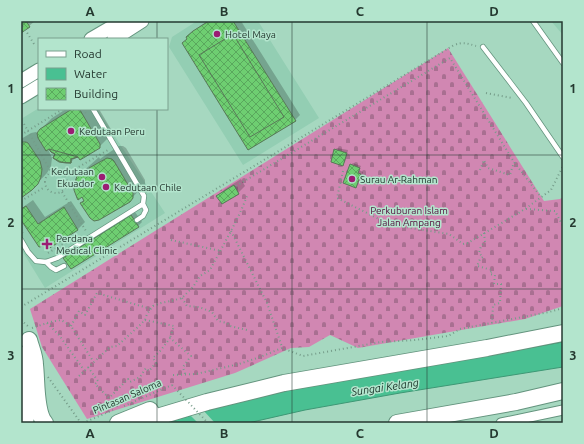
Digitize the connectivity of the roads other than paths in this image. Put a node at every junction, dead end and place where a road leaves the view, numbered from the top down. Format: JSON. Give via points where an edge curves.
{"nodes":[{"id":1,"x":122,"y":21,"type":"edge"},
{"id":2,"x":142,"y":21,"type":"edge"},
{"id":3,"x":533,"y":21,"type":"edge"},
{"id":4,"x":93,"y":38,"type":"edge"},
{"id":5,"x":116,"y":38,"type":"edge"},
{"id":6,"x":483,"y":47,"type":"road end"},
{"id":7,"x":563,"y":63,"type":"edge"},
{"id":8,"x":38,"y":71,"type":"edge"},
{"id":9,"x":21,"y":81,"type":"edge"},
{"id":10,"x":38,"y":87,"type":"edge"},
{"id":11,"x":21,"y":97,"type":"edge"},
{"id":12,"x":93,"y":110,"type":"edge"},
{"id":13,"x":563,"y":157,"type":"edge"},
{"id":14,"x":143,"y":204,"type":"junction"},
{"id":15,"x":137,"y":220,"type":"dead end"},
{"id":16,"x":21,"y":240,"type":"edge"},
{"id":17,"x":46,"y":262,"type":"junction"},
{"id":18,"x":64,"y":266,"type":"dead end"},
{"id":19,"x":31,"y":333,"type":"road end"},
{"id":20,"x":563,"y":333,"type":"edge"},
{"id":21,"x":21,"y":355,"type":"edge"},
{"id":22,"x":563,"y":391,"type":"edge"},
{"id":23,"x":207,"y":402,"type":"junction"},
{"id":24,"x":563,"y":410,"type":"edge"},
{"id":25,"x":517,"y":421,"type":"edge"},
{"id":26,"x":25,"y":423,"type":"edge"},
{"id":27,"x":45,"y":423,"type":"edge"},
{"id":28,"x":118,"y":423,"type":"edge"},
{"id":29,"x":141,"y":423,"type":"edge"},
{"id":30,"x":397,"y":423,"type":"edge"},
{"id":31,"x":501,"y":423,"type":"edge"}],
"edges":[{"from":1,"to":4,"type":"main road"},
{"from":2,"to":5,"type":"main road"},
{"from":3,"to":7,"type":"lane"},
{"from":6,"to":13,"type":"lane"},
{"from":8,"to":9,"type":"main road"},
{"from":10,"to":11,"type":"main road"},
{"from":12,"to":14,"type":"lane","via":[[144,196]]},
{"from":14,"to":15,"type":"lane","via":[[146,210]]},
{"from":14,"to":17,"type":"lane","via":[[57,258]]},
{"from":16,"to":17,"type":"lane","via":[[36,261]]},
{"from":17,"to":18,"type":"lane","via":[[56,270]]},
{"from":19,"to":27,"type":"highway","via":[[37,402]]},
{"from":20,"to":23,"type":"highway","via":[[284,383]]},
{"from":21,"to":26,"type":"highway","via":[[26,375]]},
{"from":22,"to":30,"type":"highway"},
{"from":23,"to":28,"type":"highway","via":[[159,407]]},
{"from":23,"to":29,"type":"highway"},
{"from":24,"to":25,"type":"street"},
{"from":25,"to":31,"type":"street"}]}
